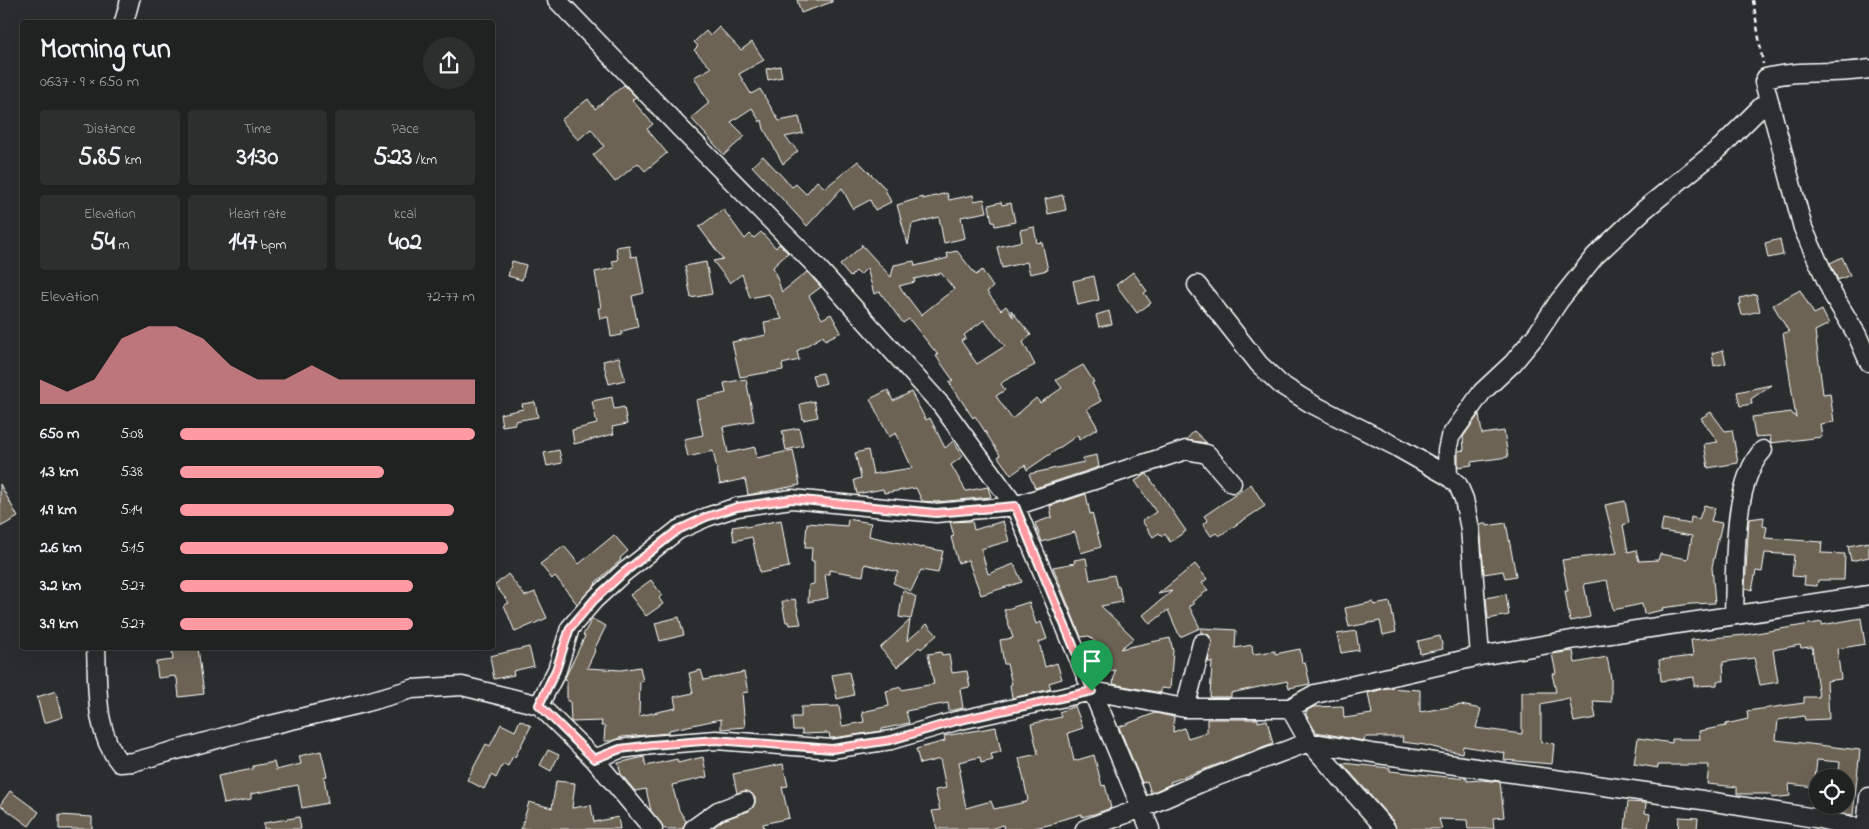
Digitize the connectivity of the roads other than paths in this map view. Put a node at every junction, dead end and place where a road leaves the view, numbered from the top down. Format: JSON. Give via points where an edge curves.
{"nodes":[{"id":1,"x":130,"y":0,"type":"edge"},
{"id":2,"x":557,"y":0,"type":"edge"},
{"id":3,"x":125,"y":20,"type":"edge"},
{"id":4,"x":1869,"y":69,"type":"edge"},
{"id":5,"x":1768,"y":100,"type":"junction"},
{"id":6,"x":1197,"y":285,"type":"dead end"},
{"id":7,"x":1869,"y":362,"type":"edge"},
{"id":8,"x":1762,"y":450,"type":"dead end"},
{"id":9,"x":1448,"y":476,"type":"junction"},
{"id":10,"x":1232,"y":483,"type":"dead end"},
{"id":11,"x":1015,"y":506,"type":"junction"},
{"id":12,"x":1869,"y":595,"type":"edge"},
{"id":13,"x":1734,"y":614,"type":"junction"},
{"id":14,"x":1202,"y":643,"type":"dead end"},
{"id":15,"x":96,"y":650,"type":"edge"},
{"id":16,"x":1480,"y":656,"type":"junction"},
{"id":17,"x":1092,"y":691,"type":"junction"},
{"id":18,"x":539,"y":705,"type":"junction"},
{"id":19,"x":1185,"y":708,"type":"junction"},
{"id":20,"x":1290,"y":708,"type":"junction"},
{"id":21,"x":1309,"y":742,"type":"junction"},
{"id":22,"x":594,"y":759,"type":"junction"},
{"id":23,"x":1869,"y":797,"type":"edge"},
{"id":24,"x":745,"y":801,"type":"dead end"},
{"id":25,"x":1142,"y":808,"type":"junction"},
{"id":26,"x":653,"y":829,"type":"edge"},
{"id":27,"x":693,"y":829,"type":"edge"},
{"id":28,"x":1085,"y":829,"type":"edge"},
{"id":29,"x":1150,"y":829,"type":"edge"},
{"id":30,"x":1386,"y":829,"type":"edge"},
{"id":31,"x":1865,"y":829,"type":"edge"}],
"edges":[{"from":1,"to":3,"type":"street"},
{"from":2,"to":11,"type":"street","via":[[817,267],[942,406]]},
{"from":4,"to":5,"type":"street","via":[[1785,73],[1766,78]]},
{"from":5,"to":7,"type":"street","via":[[1803,228],[1833,295]]},
{"from":5,"to":9,"type":"street","via":[[1721,147],[1645,209],[1595,256],[1559,300],[1537,334],[1513,363],[1482,392],[1450,437]]},
{"from":6,"to":9,"type":"street","via":[[1259,364],[1280,384]]},
{"from":8,"to":13,"type":"street","via":[[1754,459],[1744,484],[1738,523]]},
{"from":9,"to":16,"type":"street","via":[[1461,492],[1470,529]]},
{"from":10,"to":11,"type":"street","via":[[1207,454],[1186,450]]},
{"from":11,"to":17,"type":"street"},
{"from":11,"to":18,"type":"street","via":[[936,513],[792,499],[737,507],[706,517],[678,530],[594,600],[570,628],[556,670]]},
{"from":12,"to":13,"type":"street"},
{"from":13,"to":16,"type":"street"},
{"from":14,"to":19,"type":"street"},
{"from":15,"to":18,"type":"street","via":[[100,722],[111,752],[120,763],[412,689],[462,686]]},
{"from":16,"to":20,"type":"street","via":[[1315,694]]},
{"from":17,"to":19,"type":"street"},
{"from":17,"to":22,"type":"street","via":[[956,721],[891,740],[832,749],[716,740],[620,749]]},
{"from":17,"to":25,"type":"street"},
{"from":18,"to":22,"type":"street"},
{"from":19,"to":20,"type":"street"},
{"from":20,"to":21,"type":"street"},
{"from":21,"to":25,"type":"street"},
{"from":21,"to":30,"type":"street"},
{"from":21,"to":31,"type":"street","via":[[1702,800]]},
{"from":22,"to":26,"type":"street"},
{"from":23,"to":31,"type":"street"},
{"from":24,"to":27,"type":"street","via":[[718,811]]},
{"from":25,"to":28,"type":"street"},
{"from":25,"to":29,"type":"street"}]}
